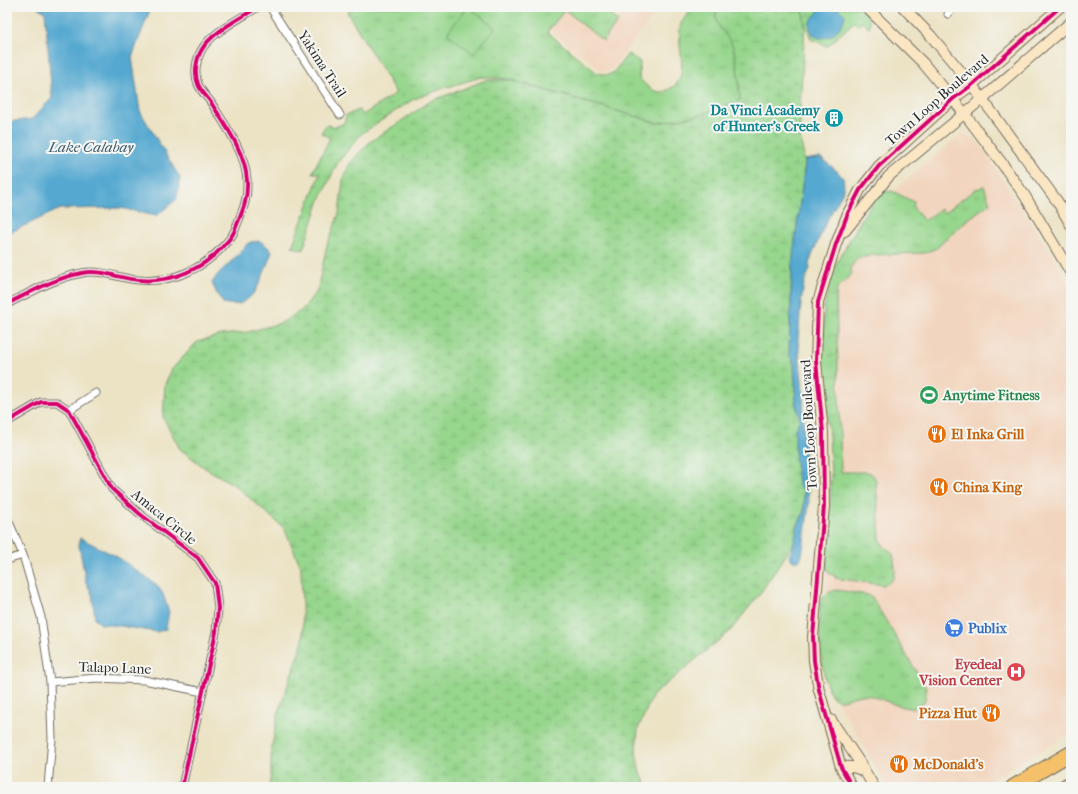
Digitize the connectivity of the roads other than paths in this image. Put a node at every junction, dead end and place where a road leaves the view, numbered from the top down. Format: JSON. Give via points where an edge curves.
{"nodes":[{"id":1,"x":258,"y":7,"type":"edge"},
{"id":2,"x":270,"y":7,"type":"edge"},
{"id":3,"x":866,"y":7,"type":"edge"},
{"id":4,"x":903,"y":7,"type":"edge"},
{"id":5,"x":953,"y":7,"type":"edge"},
{"id":6,"x":1060,"y":7,"type":"edge"},
{"id":7,"x":948,"y":14,"type":"dead end"},
{"id":8,"x":1071,"y":22,"type":"edge"},
{"id":9,"x":972,"y":84,"type":"junction"},
{"id":10,"x":953,"y":99,"type":"junction"},
{"id":11,"x":982,"y":99,"type":"junction"},
{"id":12,"x":964,"y":113,"type":"junction"},
{"id":13,"x":340,"y":115,"type":"dead end"},
{"id":14,"x":1071,"y":226,"type":"edge"},
{"id":15,"x":836,"y":244,"type":"junction"},
{"id":16,"x":1071,"y":273,"type":"edge"},
{"id":17,"x":7,"y":304,"type":"edge"},
{"id":18,"x":96,"y":393,"type":"dead end"},
{"id":19,"x":69,"y":410,"type":"junction"},
{"id":20,"x":7,"y":422,"type":"edge"},
{"id":21,"x":7,"y":517,"type":"edge"},
{"id":22,"x":23,"y":555,"type":"junction"},
{"id":23,"x":7,"y":560,"type":"edge"},
{"id":24,"x":50,"y":682,"type":"junction"},
{"id":25,"x":203,"y":692,"type":"junction"},
{"id":26,"x":826,"y":714,"type":"junction"},
{"id":27,"x":1071,"y":752,"type":"edge"},
{"id":28,"x":841,"y":767,"type":"junction"},
{"id":29,"x":866,"y":773,"type":"junction"},
{"id":30,"x":1071,"y":783,"type":"edge"},
{"id":31,"x":48,"y":787,"type":"edge"},
{"id":32,"x":182,"y":787,"type":"edge"},
{"id":33,"x":852,"y":787,"type":"edge"},
{"id":34,"x":874,"y":787,"type":"edge"},
{"id":35,"x":1013,"y":787,"type":"edge"},
{"id":36,"x":1064,"y":787,"type":"edge"}],
"edges":[{"from":1,"to":17,"type":"street","via":[[213,37],[201,51],[196,67],[198,84],[232,135],[242,158],[247,179],[246,201],[234,234],[217,254],[202,266],[177,276],[158,280],[138,280],[105,273],[84,272],[59,278]]},
{"from":2,"to":13,"type":"street","name":"Yakima Trail"},
{"from":3,"to":10,"type":"street","via":[[923,63]]},
{"from":4,"to":9,"type":"street"},
{"from":5,"to":7,"type":"street"},
{"from":6,"to":9,"type":"street","name":"Town Loop Boulevard"},
{"from":8,"to":11,"type":"street","name":"Town Loop Boulevard"},
{"from":9,"to":10,"type":"street","name":"Town Loop Boulevard"},
{"from":9,"to":11,"type":"street"},
{"from":10,"to":12,"type":"street"},
{"from":10,"to":15,"type":"street","name":"Town Loop Boulevard","via":[[879,166],[860,190]]},
{"from":11,"to":12,"type":"street","name":"Town Loop Boulevard"},
{"from":11,"to":14,"type":"street","via":[[1056,201]]},
{"from":12,"to":15,"type":"street","name":"Town Loop Boulevard","via":[[889,176]]},
{"from":12,"to":16,"type":"street","via":[[1002,162]]},
{"from":15,"to":26,"type":"street","name":"Town Loop Boulevard","via":[[818,302],[816,361],[823,432],[824,506],[812,637],[819,690]]},
{"from":18,"to":19,"type":"street"},
{"from":19,"to":20,"type":"street","via":[[57,402],[41,402]]},
{"from":19,"to":25,"type":"street","name":"Amaca Circle","via":[[112,489],[198,558],[215,583],[218,608],[216,632]]},
{"from":21,"to":22,"type":"street"},
{"from":22,"to":23,"type":"street"},
{"from":22,"to":24,"type":"street","via":[[41,617]]},
{"from":24,"to":25,"type":"street","name":"Talapo Lane","via":[[97,678],[144,680]]},
{"from":24,"to":31,"type":"street","via":[[52,739]]},
{"from":25,"to":32,"type":"street","name":"Amaca Circle"},
{"from":26,"to":28,"type":"street","name":"Town Loop Boulevard"},
{"from":26,"to":29,"type":"street","name":"Town Loop Boulevard"},
{"from":27,"to":35,"type":"highway"},
{"from":28,"to":29,"type":"street","via":[[857,767]]},
{"from":28,"to":33,"type":"street","name":"Town Loop Boulevard"},
{"from":29,"to":34,"type":"street","name":"Town Loop Boulevard"},
{"from":30,"to":36,"type":"highway"}]}
